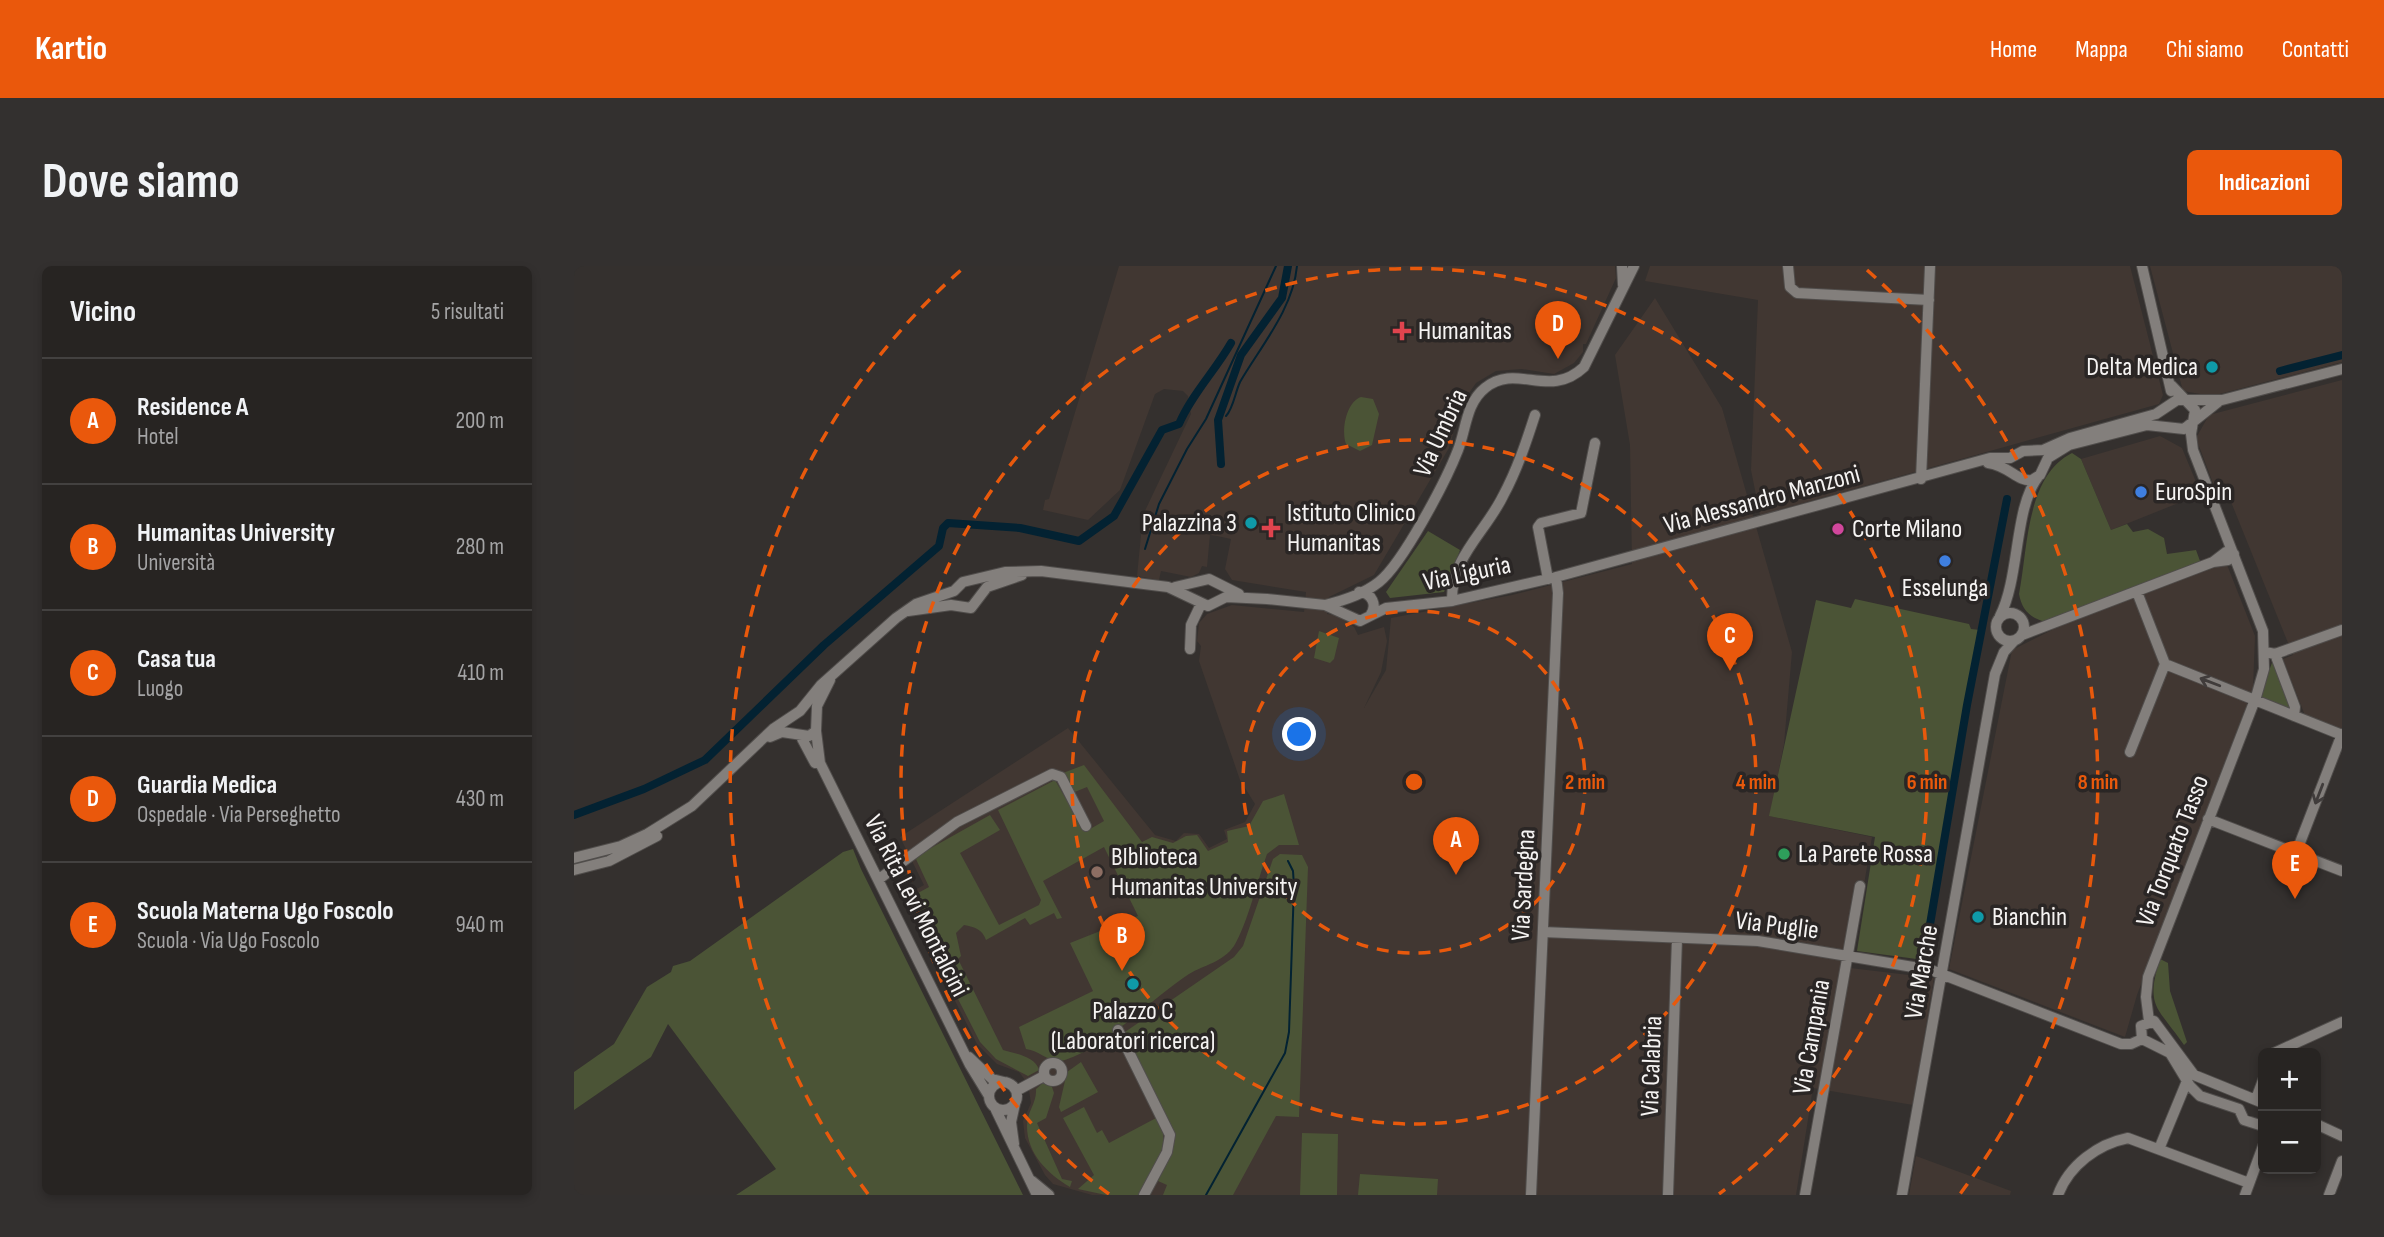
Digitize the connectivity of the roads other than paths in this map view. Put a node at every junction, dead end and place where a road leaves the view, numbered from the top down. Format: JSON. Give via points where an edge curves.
{"nodes":[{"id":1,"x":1622,"y":266,"type":"edge"},
{"id":2,"x":1634,"y":266,"type":"edge"},
{"id":3,"x":1788,"y":266,"type":"edge"},
{"id":4,"x":1930,"y":266,"type":"edge"},
{"id":5,"x":2141,"y":266,"type":"edge"},
{"id":6,"x":1623,"y":285,"type":"junction"},
{"id":7,"x":1929,"y":300,"type":"junction"},
{"id":8,"x":2342,"y":369,"type":"edge"},
{"id":9,"x":2171,"y":385,"type":"junction"},
{"id":10,"x":2184,"y":400,"type":"junction"},
{"id":11,"x":2222,"y":400,"type":"junction"},
{"id":12,"x":2168,"y":406,"type":"junction"},
{"id":13,"x":1535,"y":415,"type":"dead end"},
{"id":14,"x":2193,"y":422,"type":"junction"},
{"id":15,"x":2175,"y":428,"type":"junction"},
{"id":16,"x":1595,"y":443,"type":"dead end"},
{"id":17,"x":2193,"y":450,"type":"junction"},
{"id":18,"x":2031,"y":451,"type":"junction"},
{"id":19,"x":2017,"y":455,"type":"junction"},
{"id":20,"x":1978,"y":463,"type":"junction"},
{"id":21,"x":2040,"y":473,"type":"junction"},
{"id":22,"x":2018,"y":477,"type":"junction"},
{"id":23,"x":1920,"y":479,"type":"junction"},
{"id":24,"x":2024,"y":513,"type":"junction"},
{"id":25,"x":2234,"y":554,"type":"junction"},
{"id":26,"x":1038,"y":570,"type":"junction"},
{"id":27,"x":1552,"y":578,"type":"junction"},
{"id":28,"x":1381,"y":581,"type":"junction"},
{"id":29,"x":967,"y":582,"type":"junction"},
{"id":30,"x":1198,"y":583,"type":"junction"},
{"id":31,"x":1219,"y":585,"type":"junction"},
{"id":32,"x":1168,"y":587,"type":"junction"},
{"id":33,"x":2011,"y":588,"type":"junction"},
{"id":34,"x":954,"y":591,"type":"junction"},
{"id":35,"x":2137,"y":592,"type":"junction"},
{"id":36,"x":1354,"y":594,"type":"junction"},
{"id":37,"x":979,"y":598,"type":"junction"},
{"id":38,"x":1266,"y":599,"type":"junction"},
{"id":39,"x":1373,"y":600,"type":"junction"},
{"id":40,"x":1219,"y":601,"type":"junction"},
{"id":41,"x":1452,"y":601,"type":"junction"},
{"id":42,"x":1198,"y":602,"type":"junction"},
{"id":43,"x":1325,"y":605,"type":"junction"},
{"id":44,"x":958,"y":606,"type":"junction"},
{"id":45,"x":1386,"y":608,"type":"junction"},
{"id":46,"x":908,"y":611,"type":"junction"},
{"id":47,"x":1349,"y":615,"type":"junction"},
{"id":48,"x":2000,"y":616,"type":"junction"},
{"id":49,"x":2019,"y":616,"type":"junction"},
{"id":50,"x":1370,"y":617,"type":"junction"},
{"id":51,"x":2045,"y":627,"type":"junction"},
{"id":52,"x":2342,"y":630,"type":"edge"},
{"id":53,"x":1998,"y":634,"type":"junction"},
{"id":54,"x":2018,"y":638,"type":"junction"},
{"id":55,"x":1190,"y":649,"type":"dead end"},
{"id":56,"x":2270,"y":653,"type":"junction"},
{"id":57,"x":2165,"y":664,"type":"junction"},
{"id":58,"x":1995,"y":674,"type":"junction"},
{"id":59,"x":832,"y":676,"type":"junction"},
{"id":60,"x":2255,"y":699,"type":"junction"},
{"id":61,"x":797,"y":713,"type":"junction"},
{"id":62,"x":2294,"y":716,"type":"junction"},
{"id":63,"x":818,"y":719,"type":"junction"},
{"id":64,"x":816,"y":731,"type":"junction"},
{"id":65,"x":798,"y":734,"type":"junction"},
{"id":66,"x":2342,"y":734,"type":"edge"},
{"id":67,"x":761,"y":743,"type":"junction"},
{"id":68,"x":2130,"y":752,"type":"dead end"},
{"id":69,"x":826,"y":777,"type":"junction"},
{"id":70,"x":692,"y":806,"type":"junction"},
{"id":71,"x":2208,"y":819,"type":"junction"},
{"id":72,"x":1086,"y":826,"type":"dead end"},
{"id":73,"x":2295,"y":853,"type":"junction"},
{"id":74,"x":574,"y":858,"type":"edge"},
{"id":75,"x":574,"y":870,"type":"edge"},
{"id":76,"x":2342,"y":871,"type":"edge"},
{"id":77,"x":879,"y":879,"type":"junction"},
{"id":78,"x":1860,"y":886,"type":"dead end"},
{"id":79,"x":1543,"y":932,"type":"junction"},
{"id":80,"x":1677,"y":939,"type":"junction"},
{"id":81,"x":1848,"y":957,"type":"junction"},
{"id":82,"x":1942,"y":974,"type":"junction"},
{"id":83,"x":2149,"y":1021,"type":"junction"},
{"id":84,"x":2342,"y":1022,"type":"edge"},
{"id":85,"x":1118,"y":1030,"type":"dead end"},
{"id":86,"x":2163,"y":1032,"type":"junction"},
{"id":87,"x":2142,"y":1039,"type":"junction"},
{"id":88,"x":2155,"y":1043,"type":"junction"},
{"id":89,"x":2285,"y":1048,"type":"edge"},
{"id":90,"x":966,"y":1054,"type":"junction"},
{"id":91,"x":1044,"y":1076,"type":"dead end"},
{"id":92,"x":2187,"y":1081,"type":"junction"},
{"id":93,"x":1005,"y":1082,"type":"junction"},
{"id":94,"x":1016,"y":1090,"type":"junction"},
{"id":95,"x":989,"y":1096,"type":"junction"},
{"id":96,"x":2256,"y":1100,"type":"edge"},
{"id":97,"x":1015,"y":1103,"type":"junction"},
{"id":98,"x":995,"y":1108,"type":"junction"},
{"id":99,"x":2239,"y":1109,"type":"junction"},
{"id":100,"x":2258,"y":1124,"type":"edge"},
{"id":101,"x":2321,"y":1128,"type":"edge"},
{"id":102,"x":2342,"y":1136,"type":"edge"},
{"id":103,"x":2159,"y":1149,"type":"junction"},
{"id":104,"x":1015,"y":1151,"type":"junction"},
{"id":105,"x":2258,"y":1159,"type":"edge"},
{"id":106,"x":2342,"y":1161,"type":"edge"},
{"id":107,"x":1029,"y":1178,"type":"junction"},
{"id":108,"x":2249,"y":1183,"type":"junction"},
{"id":109,"x":1037,"y":1195,"type":"edge"},
{"id":110,"x":1049,"y":1195,"type":"edge"},
{"id":111,"x":1144,"y":1195,"type":"edge"},
{"id":112,"x":1531,"y":1195,"type":"edge"},
{"id":113,"x":1668,"y":1195,"type":"edge"},
{"id":114,"x":1805,"y":1195,"type":"edge"},
{"id":115,"x":1902,"y":1195,"type":"edge"},
{"id":116,"x":2058,"y":1195,"type":"edge"},
{"id":117,"x":2245,"y":1195,"type":"edge"},
{"id":118,"x":2329,"y":1195,"type":"edge"}],
"edges":[{"from":1,"to":6,"type":"street"},
{"from":2,"to":6,"type":"street"},
{"from":3,"to":7,"type":"street","via":[[1790,287],[1797,293]]},
{"from":4,"to":7,"type":"street"},
{"from":5,"to":9,"type":"street"},
{"from":6,"to":28,"type":"street","name":"Via Umbria","via":[[1589,359],[1577,374],[1553,383],[1513,377],[1485,387],[1473,403],[1443,481]]},
{"from":7,"to":23,"type":"street"},
{"from":8,"to":11,"type":"street"},
{"from":9,"to":10,"type":"street"},
{"from":9,"to":12,"type":"street"},
{"from":10,"to":11,"type":"street"},
{"from":10,"to":12,"type":"street"},
{"from":10,"to":14,"type":"street","via":[[2194,408]]},
{"from":11,"to":14,"type":"street"},
{"from":12,"to":15,"type":"street","via":[[2167,419]]},
{"from":12,"to":18,"type":"street","name":"Via Alessandro Manzoni","via":[[2155,414]]},
{"from":13,"to":41,"type":"street","via":[[1502,498],[1462,555]]},
{"from":14,"to":15,"type":"street"},
{"from":14,"to":17,"type":"street"},
{"from":15,"to":17,"type":"street"},
{"from":15,"to":21,"type":"street","via":[[2147,425],[2069,445],[2050,457]]},
{"from":16,"to":27,"type":"street","name":"Via Sardegna","via":[[1581,513],[1541,523],[1536,533]]},
{"from":17,"to":25,"type":"street"},
{"from":18,"to":19,"type":"street","name":"Via Alessandro Manzoni"},
{"from":18,"to":21,"type":"street","via":[[2040,457]]},
{"from":19,"to":20,"type":"street","name":"Via Alessandro Manzoni"},
{"from":19,"to":22,"type":"street","via":[[2012,464]]},
{"from":20,"to":22,"type":"street","name":"Via Alessandro Manzoni","via":[[2004,465]]},
{"from":20,"to":23,"type":"street","name":"Via Alessandro Manzoni"},
{"from":21,"to":22,"type":"street","name":"Via Alessandro Manzoni","via":[[2030,481]]},
{"from":21,"to":24,"type":"street"},
{"from":22,"to":24,"type":"street","via":[[2024,488]]},
{"from":23,"to":27,"type":"street","name":"Via Alessandro Manzoni"},
{"from":24,"to":33,"type":"street"},
{"from":25,"to":35,"type":"street"},
{"from":25,"to":56,"type":"street"},
{"from":26,"to":29,"type":"street","via":[[1001,572]]},
{"from":26,"to":32,"type":"street"},
{"from":26,"to":37,"type":"street","via":[[991,584]]},
{"from":27,"to":41,"type":"street","name":"Via Liguria"},
{"from":27,"to":79,"type":"street","name":"Via Sardegna","via":[[1558,593]]},
{"from":28,"to":36,"type":"street","name":"Via Umbria"},
{"from":28,"to":39,"type":"street"},
{"from":29,"to":34,"type":"street"},
{"from":29,"to":37,"type":"street","via":[[975,585]]},
{"from":30,"to":31,"type":"street","via":[[1209,579]]},
{"from":30,"to":32,"type":"street"},
{"from":30,"to":42,"type":"street","via":[[1194,590]]},
{"from":31,"to":38,"type":"street"},
{"from":31,"to":40,"type":"street"},
{"from":32,"to":42,"type":"street"},
{"from":33,"to":48,"type":"street"},
{"from":33,"to":49,"type":"street"},
{"from":34,"to":44,"type":"street"},
{"from":34,"to":46,"type":"street"},
{"from":35,"to":51,"type":"street"},
{"from":35,"to":57,"type":"street"},
{"from":36,"to":39,"type":"street"},
{"from":36,"to":43,"type":"street"},
{"from":36,"to":47,"type":"street","via":[[1345,606]]},
{"from":37,"to":44,"type":"street","via":[[971,608]]},
{"from":38,"to":40,"type":"street","via":[[1226,597]]},
{"from":38,"to":43,"type":"street"},
{"from":39,"to":45,"type":"street","name":"Via Liguria"},
{"from":39,"to":50,"type":"street"},
{"from":40,"to":42,"type":"street","via":[[1211,606]]},
{"from":41,"to":45,"type":"street","name":"Via Liguria"},
{"from":42,"to":55,"type":"street"},
{"from":43,"to":47,"type":"street"},
{"from":44,"to":46,"type":"street"},
{"from":45,"to":50,"type":"street","name":"Via Liguria"},
{"from":46,"to":59,"type":"street"},
{"from":47,"to":50,"type":"street","via":[[1360,621]]},
{"from":48,"to":49,"type":"street","via":[[2008,612]]},
{"from":48,"to":53,"type":"street"},
{"from":49,"to":51,"type":"street"},
{"from":49,"to":54,"type":"street","via":[[2024,626]]},
{"from":51,"to":54,"type":"street"},
{"from":52,"to":56,"type":"street"},
{"from":53,"to":54,"type":"street","via":[[2005,640]]},
{"from":53,"to":58,"type":"street"},
{"from":54,"to":58,"type":"street","via":[[2004,652]]},
{"from":56,"to":60,"type":"street","name":"Via Torquato Tasso"},
{"from":56,"to":62,"type":"street","via":[[2295,706]]},
{"from":60,"to":57,"type":"street","one_way":true},
{"from":57,"to":68,"type":"street"},
{"from":58,"to":82,"type":"street","name":"Via Marche"},
{"from":59,"to":61,"type":"street"},
{"from":59,"to":63,"type":"street","via":[[819,701]]},
{"from":60,"to":62,"type":"street"},
{"from":60,"to":71,"type":"street","name":"Via Torquato Tasso"},
{"from":61,"to":63,"type":"street","via":[[809,710]]},
{"from":61,"to":65,"type":"street","via":[[793,725]]},
{"from":61,"to":67,"type":"street"},
{"from":62,"to":66,"type":"street"},
{"from":63,"to":64,"type":"street"},
{"from":64,"to":65,"type":"street","via":[[809,736]]},
{"from":64,"to":69,"type":"street","name":"Via Rita Levi Montalcini","via":[[818,758]]},
{"from":65,"to":67,"type":"street","via":[[776,734]]},
{"from":65,"to":69,"type":"street","name":"Via Rita Levi Montalcini"},
{"from":66,"to":73,"type":"street","one_way":true},
{"from":67,"to":70,"type":"street"},
{"from":69,"to":77,"type":"street","name":"Via Rita Levi Montalcini"},
{"from":70,"to":74,"type":"street","via":[[621,846]]},
{"from":70,"to":75,"type":"street","via":[[635,850]]},
{"from":71,"to":73,"type":"street"},
{"from":71,"to":83,"type":"street","name":"Via Torquato Tasso","via":[[2148,977]]},
{"from":72,"to":77,"type":"street","via":[[1061,777],[1052,774],[957,822]]},
{"from":73,"to":76,"type":"street"},
{"from":77,"to":90,"type":"street","name":"Via Rita Levi Montalcini"},
{"from":78,"to":81,"type":"street","name":"Via Campania"},
{"from":79,"to":80,"type":"street","name":"Via Puglie"},
{"from":79,"to":112,"type":"street","name":"Via Sardegna"},
{"from":80,"to":81,"type":"street","name":"Via Puglie","via":[[1758,941]]},
{"from":80,"to":113,"type":"street","name":"Via Calabria"},
{"from":81,"to":82,"type":"street","name":"Via Puglie"},
{"from":81,"to":114,"type":"street","name":"Via Campania"},
{"from":82,"to":87,"type":"street","name":"Via Puglie","via":[[2120,1044]]},
{"from":82,"to":115,"type":"street","name":"Via Marche"},
{"from":83,"to":86,"type":"street","via":[[2159,1023]]},
{"from":83,"to":87,"type":"street","via":[[2141,1026]]},
{"from":84,"to":89,"type":"street"},
{"from":85,"to":111,"type":"street","via":[[1170,1135],[1167,1152]]},
{"from":86,"to":88,"type":"street"},
{"from":86,"to":96,"type":"street","via":[[2194,1075]]},
{"from":87,"to":88,"type":"street"},
{"from":88,"to":92,"type":"street","via":[[2170,1053]]},
{"from":90,"to":93,"type":"street","name":"Via Rita Levi Montalcini","via":[[992,1079]]},
{"from":90,"to":95,"type":"street","name":"Via Rita Levi Montalcini"},
{"from":91,"to":94,"type":"street"},
{"from":92,"to":99,"type":"street","via":[[2200,1096]]},
{"from":92,"to":103,"type":"street"},
{"from":93,"to":94,"type":"street","name":"Via Rita Levi Montalcini"},
{"from":93,"to":95,"type":"street","via":[[996,1084]]},
{"from":94,"to":97,"type":"street","name":"Via Rita Levi Montalcini"},
{"from":95,"to":98,"type":"street","name":"Via Rita Levi Montalcini"},
{"from":96,"to":99,"type":"street"},
{"from":97,"to":98,"type":"street","via":[[1004,1110]]},
{"from":97,"to":104,"type":"street","name":"Via Rita Levi Montalcini","via":[[1011,1122]]},
{"from":98,"to":104,"type":"street","name":"Via Rita Levi Montalcini"},
{"from":99,"to":100,"type":"street","via":[[2244,1120]]},
{"from":101,"to":102,"type":"street"},
{"from":103,"to":108,"type":"street"},
{"from":103,"to":116,"type":"street","via":[[2128,1138],[2096,1150],[2069,1174]]},
{"from":104,"to":107,"type":"street","name":"Via Rita Levi Montalcini"},
{"from":105,"to":108,"type":"street"},
{"from":106,"to":118,"type":"street"},
{"from":107,"to":109,"type":"street","name":"Via Rita Levi Montalcini"},
{"from":107,"to":110,"type":"street","name":"Via Rita Levi Montalcini"},
{"from":108,"to":117,"type":"street"}]}
